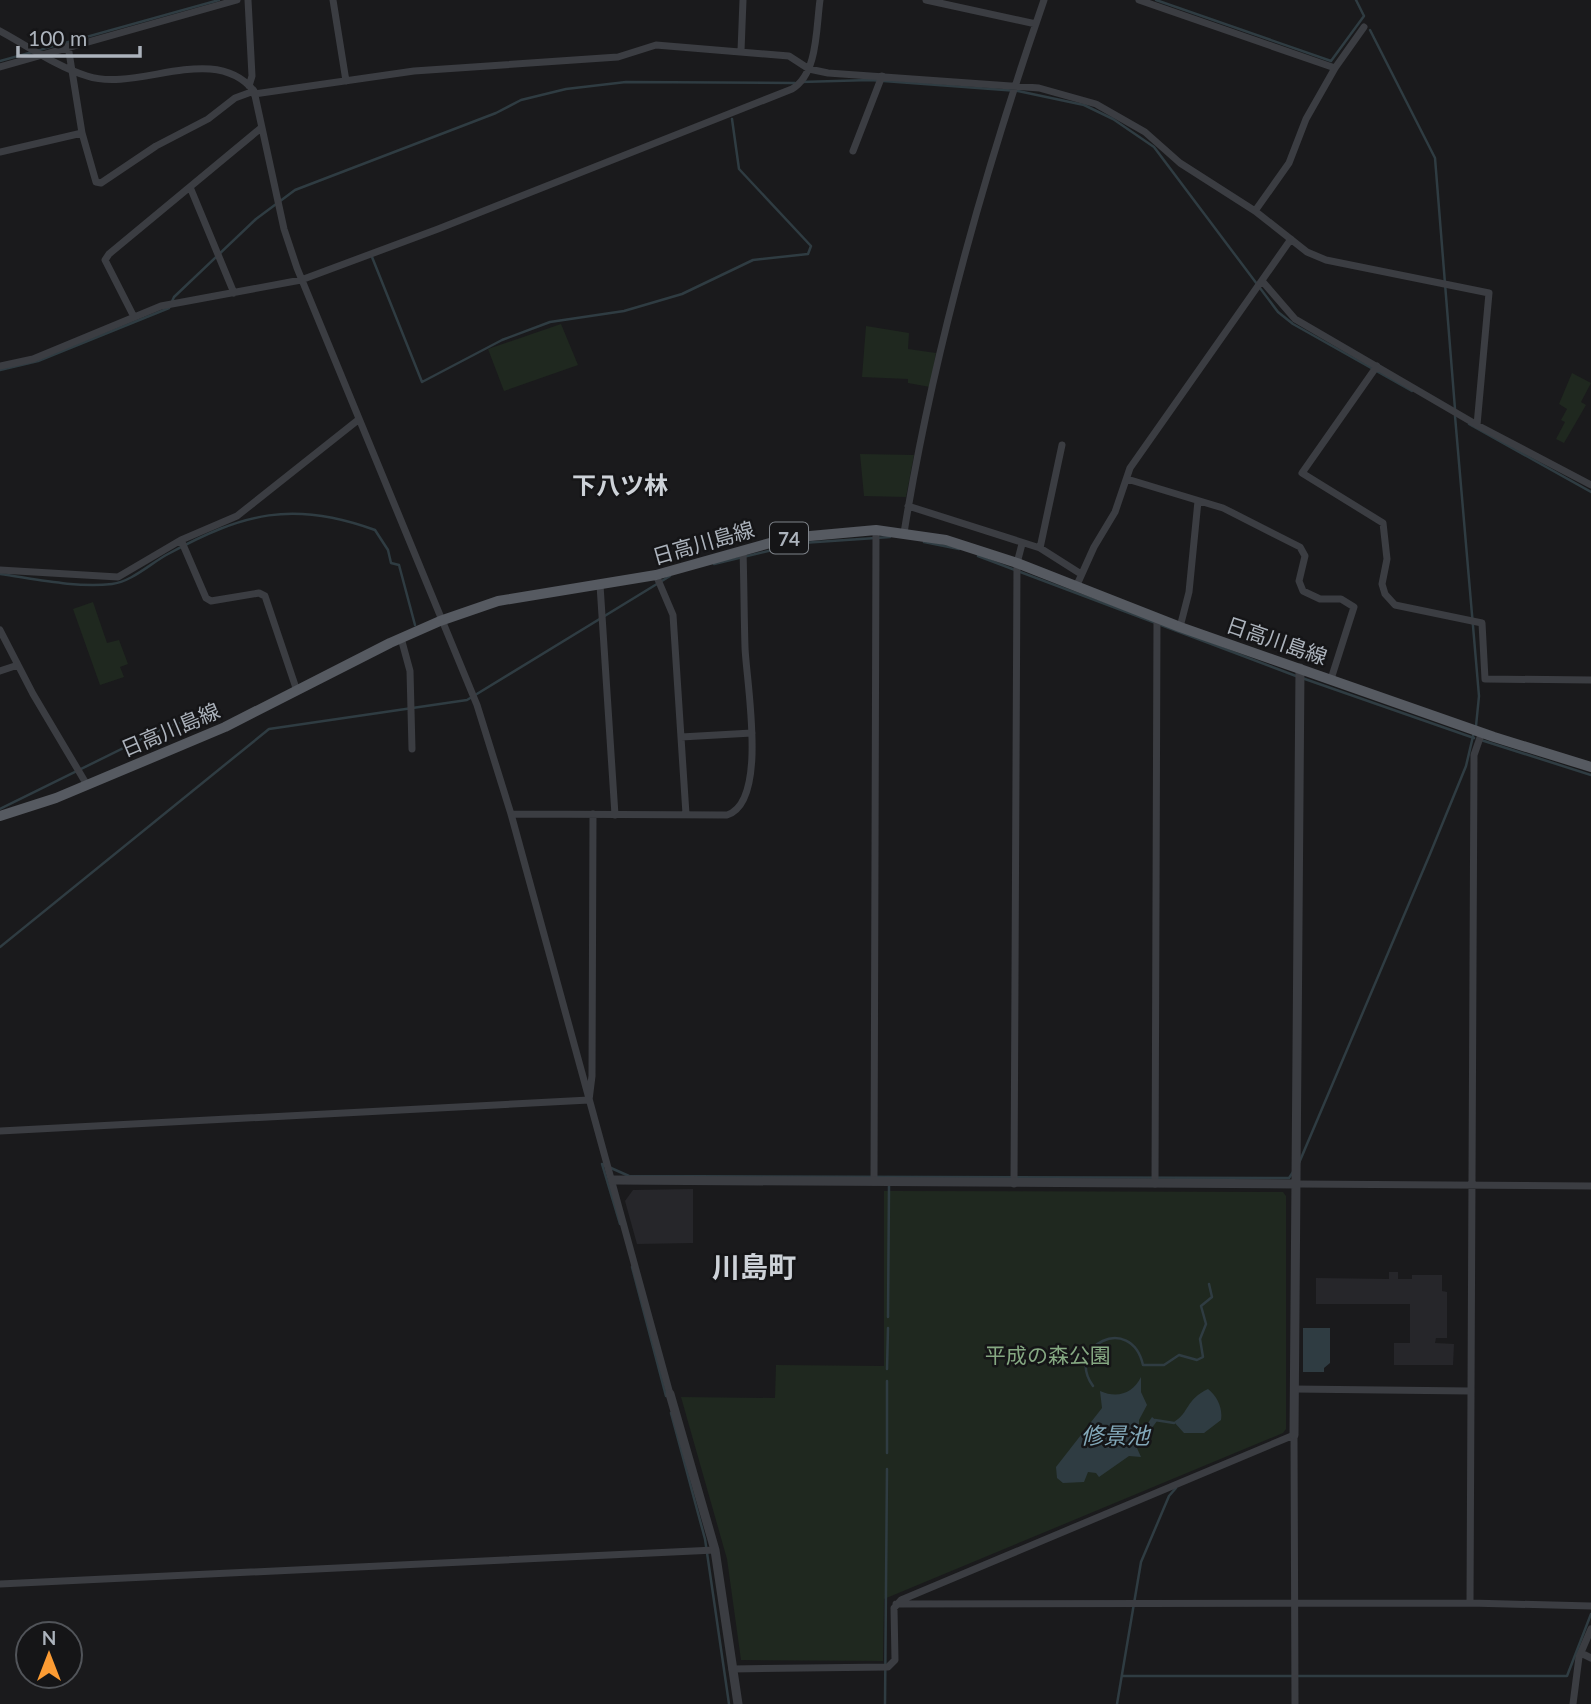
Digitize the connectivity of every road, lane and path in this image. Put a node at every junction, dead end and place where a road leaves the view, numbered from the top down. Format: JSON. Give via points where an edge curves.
{"nodes":[{"id":1,"x":237,"y":0,"type":"edge"},
{"id":2,"x":248,"y":0,"type":"edge"},
{"id":3,"x":333,"y":0,"type":"edge"},
{"id":4,"x":743,"y":0,"type":"edge"},
{"id":5,"x":820,"y":0,"type":"edge"},
{"id":6,"x":926,"y":0,"type":"edge"},
{"id":7,"x":1044,"y":0,"type":"edge"},
{"id":8,"x":1139,"y":0,"type":"edge"},
{"id":9,"x":1036,"y":24,"type":"junction"},
{"id":10,"x":1364,"y":27,"type":"dead end"},
{"id":11,"x":0,"y":31,"type":"edge"},
{"id":12,"x":68,"y":46,"type":"junction"},
{"id":13,"x":741,"y":51,"type":"junction"},
{"id":14,"x":43,"y":54,"type":"junction"},
{"id":15,"x":0,"y":67,"type":"edge"},
{"id":16,"x":1335,"y":68,"type":"junction"},
{"id":17,"x":71,"y":69,"type":"junction"},
{"id":18,"x":809,"y":69,"type":"junction"},
{"id":19,"x":882,"y":76,"type":"junction"},
{"id":20,"x":346,"y":81,"type":"junction"},
{"id":21,"x":1014,"y":87,"type":"junction"},
{"id":22,"x":252,"y":91,"type":"junction"},
{"id":23,"x":261,"y":128,"type":"junction"},
{"id":24,"x":82,"y":134,"type":"junction"},
{"id":25,"x":853,"y":151,"type":"dead end"},
{"id":26,"x":0,"y":152,"type":"edge"},
{"id":27,"x":190,"y":187,"type":"junction"},
{"id":28,"x":1255,"y":211,"type":"junction"},
{"id":29,"x":1291,"y":239,"type":"junction"},
{"id":30,"x":301,"y":280,"type":"junction"},
{"id":31,"x":1263,"y":282,"type":"junction"},
{"id":32,"x":234,"y":293,"type":"junction"},
{"id":33,"x":134,"y":317,"type":"junction"},
{"id":34,"x":0,"y":366,"type":"edge"},
{"id":35,"x":1377,"y":366,"type":"junction"},
{"id":36,"x":358,"y":419,"type":"junction"},
{"id":37,"x":1478,"y":425,"type":"junction"},
{"id":38,"x":1062,"y":445,"type":"dead end"},
{"id":39,"x":1127,"y":479,"type":"junction"},
{"id":40,"x":1591,"y":485,"type":"edge"},
{"id":41,"x":1198,"y":501,"type":"junction"},
{"id":42,"x":908,"y":506,"type":"junction"},
{"id":43,"x":957,"y":524,"type":"junction"},
{"id":44,"x":876,"y":530,"type":"junction"},
{"id":45,"x":904,"y":533,"type":"junction"},
{"id":46,"x":181,"y":540,"type":"junction"},
{"id":47,"x":952,"y":542,"type":"junction"},
{"id":48,"x":1022,"y":544,"type":"junction"},
{"id":49,"x":1040,"y":548,"type":"junction"},
{"id":50,"x":743,"y":551,"type":"junction"},
{"id":51,"x":1017,"y":563,"type":"junction"},
{"id":52,"x":0,"y":570,"type":"edge"},
{"id":53,"x":1081,"y":574,"type":"junction"},
{"id":54,"x":656,"y":575,"type":"junction"},
{"id":55,"x":600,"y":585,"type":"junction"},
{"id":56,"x":1076,"y":587,"type":"junction"},
{"id":57,"x":1157,"y":618,"type":"junction"},
{"id":58,"x":440,"y":621,"type":"junction"},
{"id":59,"x":1180,"y":627,"type":"junction"},
{"id":60,"x":0,"y":630,"type":"edge"},
{"id":61,"x":401,"y":638,"type":"junction"},
{"id":62,"x":18,"y":665,"type":"junction"},
{"id":63,"x":1300,"y":668,"type":"junction"},
{"id":64,"x":0,"y":671,"type":"edge"},
{"id":65,"x":1331,"y":679,"type":"junction"},
{"id":66,"x":1591,"y":680,"type":"edge"},
{"id":67,"x":298,"y":691,"type":"junction"},
{"id":68,"x":1482,"y":732,"type":"junction"},
{"id":69,"x":752,"y":733,"type":"junction"},
{"id":70,"x":681,"y":737,"type":"junction"},
{"id":71,"x":412,"y":749,"type":"dead end"},
{"id":72,"x":1591,"y":767,"type":"edge"},
{"id":73,"x":87,"y":785,"type":"junction"},
{"id":74,"x":511,"y":814,"type":"junction"},
{"id":75,"x":593,"y":814,"type":"junction"},
{"id":76,"x":686,"y":814,"type":"junction"},
{"id":77,"x":615,"y":815,"type":"junction"},
{"id":78,"x":0,"y":816,"type":"edge"},
{"id":79,"x":589,"y":1100,"type":"junction"},
{"id":80,"x":0,"y":1131,"type":"edge"},
{"id":81,"x":613,"y":1180,"type":"junction"},
{"id":82,"x":874,"y":1182,"type":"junction"},
{"id":83,"x":1014,"y":1184,"type":"junction"},
{"id":84,"x":1154,"y":1184,"type":"junction"},
{"id":85,"x":1297,"y":1184,"type":"junction"},
{"id":86,"x":1472,"y":1184,"type":"junction"},
{"id":87,"x":1591,"y":1186,"type":"edge"},
{"id":88,"x":1294,"y":1389,"type":"junction"},
{"id":89,"x":1470,"y":1391,"type":"junction"},
{"id":90,"x":670,"y":1394,"type":"joint"},
{"id":91,"x":1294,"y":1435,"type":"junction"},
{"id":92,"x":715,"y":1550,"type":"junction"},
{"id":93,"x":0,"y":1584,"type":"edge"},
{"id":94,"x":1470,"y":1603,"type":"junction"},
{"id":95,"x":896,"y":1604,"type":"junction"},
{"id":96,"x":1294,"y":1605,"type":"junction"},
{"id":97,"x":1591,"y":1606,"type":"edge"},
{"id":98,"x":1591,"y":1629,"type":"edge"},
{"id":99,"x":1581,"y":1653,"type":"junction"},
{"id":100,"x":1591,"y":1658,"type":"edge"},
{"id":101,"x":732,"y":1669,"type":"junction"},
{"id":102,"x":738,"y":1704,"type":"edge"},
{"id":103,"x":1295,"y":1704,"type":"edge"},
{"id":104,"x":1573,"y":1704,"type":"edge"}],
"edges":[{"from":1,"to":12,"type":"street"},
{"from":2,"to":22,"type":"street"},
{"from":3,"to":20,"type":"street"},
{"from":4,"to":13,"type":"street"},
{"from":5,"to":18,"type":"street"},
{"from":6,"to":9,"type":"street"},
{"from":7,"to":9,"type":"street"},
{"from":8,"to":16,"type":"street"},
{"from":9,"to":21,"type":"street"},
{"from":10,"to":16,"type":"street"},
{"from":11,"to":14,"type":"street"},
{"from":12,"to":14,"type":"street"},
{"from":12,"to":17,"type":"street"},
{"from":13,"to":18,"type":"street","via":[[789,56]]},
{"from":13,"to":20,"type":"street","via":[[656,46],[618,57],[414,71]]},
{"from":14,"to":15,"type":"street"},
{"from":14,"to":17,"type":"street"},
{"from":16,"to":28,"type":"street","via":[[1306,119],[1289,163]]},
{"from":17,"to":22,"type":"street","via":[[106,79],[202,68],[234,76]]},
{"from":17,"to":24,"type":"street"},
{"from":18,"to":19,"type":"street"},
{"from":18,"to":30,"type":"street","via":[[802,83],[790,90]]},
{"from":19,"to":21,"type":"street"},
{"from":19,"to":25,"type":"street"},
{"from":20,"to":22,"type":"street"},
{"from":21,"to":28,"type":"street","via":[[1039,88],[1096,104],[1145,132],[1180,163]]},
{"from":21,"to":42,"type":"street","via":[[954,297]]},
{"from":22,"to":23,"type":"street"},
{"from":22,"to":24,"type":"street","via":[[101,183],[92,174]]},
{"from":23,"to":27,"type":"street"},
{"from":23,"to":30,"type":"street"},
{"from":24,"to":26,"type":"street"},
{"from":27,"to":32,"type":"street"},
{"from":27,"to":33,"type":"street","via":[[105,260]]},
{"from":28,"to":29,"type":"street"},
{"from":29,"to":31,"type":"street"},
{"from":29,"to":37,"type":"street","via":[[1326,260],[1489,293]]},
{"from":30,"to":32,"type":"street"},
{"from":30,"to":36,"type":"street"},
{"from":31,"to":35,"type":"street","via":[[1295,319]]},
{"from":31,"to":39,"type":"street","via":[[1130,468]]},
{"from":32,"to":33,"type":"street","via":[[161,306]]},
{"from":33,"to":34,"type":"street","via":[[33,359]]},
{"from":35,"to":37,"type":"street"},
{"from":35,"to":66,"type":"street","via":[[1301,473],[1383,523],[1387,559],[1382,584],[1395,605],[1482,623],[1485,679]]},
{"from":36,"to":46,"type":"street","via":[[237,516]]},
{"from":36,"to":58,"type":"street"},
{"from":37,"to":40,"type":"street"},
{"from":38,"to":49,"type":"street"},
{"from":39,"to":41,"type":"street"},
{"from":39,"to":53,"type":"street","via":[[1115,512]]},
{"from":41,"to":59,"type":"street","via":[[1191,583]]},
{"from":41,"to":65,"type":"street","via":[[1244,517],[1300,547],[1305,556],[1299,580],[1303,591],[1320,599],[1341,599],[1354,607]]},
{"from":42,"to":43,"type":"street"},
{"from":42,"to":45,"type":"street"},
{"from":43,"to":47,"type":"street"},
{"from":43,"to":48,"type":"street"},
{"from":44,"to":45,"type":"main road","name":"日高川島線","number":"74"},
{"from":44,"to":50,"type":"main road","name":"日高川島線","number":"74","via":[[788,538]]},
{"from":44,"to":82,"type":"street"},
{"from":45,"to":47,"type":"main road","name":"日高川島線","number":"74"},
{"from":46,"to":52,"type":"street","via":[[112,579]]},
{"from":46,"to":67,"type":"street","via":[[206,598],[265,596]]},
{"from":47,"to":51,"type":"main road","name":"日高川島線","number":"74"},
{"from":48,"to":49,"type":"street"},
{"from":48,"to":51,"type":"street"},
{"from":49,"to":53,"type":"street"},
{"from":50,"to":54,"type":"main road","name":"日高川島線","number":"74"},
{"from":50,"to":69,"type":"street"},
{"from":51,"to":56,"type":"main road","name":"日高川島線","number":"74"},
{"from":51,"to":83,"type":"street"},
{"from":53,"to":56,"type":"street"},
{"from":54,"to":55,"type":"main road","name":"日高川島線","number":"74"},
{"from":54,"to":70,"type":"street","via":[[673,615]]},
{"from":55,"to":58,"type":"main road","name":"日高川島線","number":"74","via":[[498,601]]},
{"from":55,"to":77,"type":"street"},
{"from":56,"to":57,"type":"main road","name":"日高川島線","number":"74"},
{"from":57,"to":59,"type":"main road","name":"日高川島線","number":"74"},
{"from":57,"to":84,"type":"street"},
{"from":58,"to":61,"type":"main road","name":"日高川島線","number":"74"},
{"from":58,"to":74,"type":"street","via":[[477,705]]},
{"from":59,"to":63,"type":"main road","name":"日高川島線","number":"74"},
{"from":60,"to":62,"type":"street"},
{"from":61,"to":67,"type":"main road","name":"日高川島線","number":"74"},
{"from":61,"to":71,"type":"street","via":[[410,671]]},
{"from":62,"to":64,"type":"street"},
{"from":62,"to":73,"type":"street"},
{"from":63,"to":65,"type":"main road","name":"日高川島線","number":"74"},
{"from":63,"to":85,"type":"street"},
{"from":65,"to":68,"type":"main road","name":"日高川島線","number":"74"},
{"from":67,"to":73,"type":"main road","name":"日高川島線","number":"74"},
{"from":68,"to":72,"type":"main road","name":"日高川島線","number":"74"},
{"from":68,"to":86,"type":"street","via":[[1474,755]]},
{"from":69,"to":70,"type":"street"},
{"from":69,"to":76,"type":"street","via":[[749,786],[742,803],[727,815]]},
{"from":70,"to":76,"type":"street"},
{"from":73,"to":78,"type":"main road","name":"日高川島線","number":"74"},
{"from":74,"to":75,"type":"street"},
{"from":74,"to":79,"type":"street"},
{"from":75,"to":77,"type":"street"},
{"from":75,"to":79,"type":"street"},
{"from":76,"to":77,"type":"street"},
{"from":79,"to":80,"type":"street"},
{"from":79,"to":81,"type":"street"},
{"from":81,"to":82,"type":"street"},
{"from":81,"to":90,"type":"street"},
{"from":82,"to":83,"type":"street"},
{"from":83,"to":84,"type":"street"},
{"from":84,"to":85,"type":"street"},
{"from":85,"to":86,"type":"street"},
{"from":85,"to":88,"type":"street"},
{"from":86,"to":87,"type":"street"},
{"from":86,"to":89,"type":"street"},
{"from":88,"to":89,"type":"street"},
{"from":88,"to":91,"type":"street"},
{"from":89,"to":94,"type":"street"},
{"from":90,"to":92,"type":"street"},
{"from":91,"to":95,"type":"street"},
{"from":91,"to":96,"type":"street"},
{"from":92,"to":93,"type":"street"},
{"from":92,"to":101,"type":"street"},
{"from":94,"to":96,"type":"street"},
{"from":94,"to":97,"type":"street"},
{"from":95,"to":96,"type":"street"},
{"from":95,"to":101,"type":"street","via":[[895,1660],[888,1667]]},
{"from":96,"to":103,"type":"street"},
{"from":98,"to":99,"type":"street"},
{"from":99,"to":100,"type":"street"},
{"from":99,"to":104,"type":"street"},
{"from":101,"to":102,"type":"street"}]}
